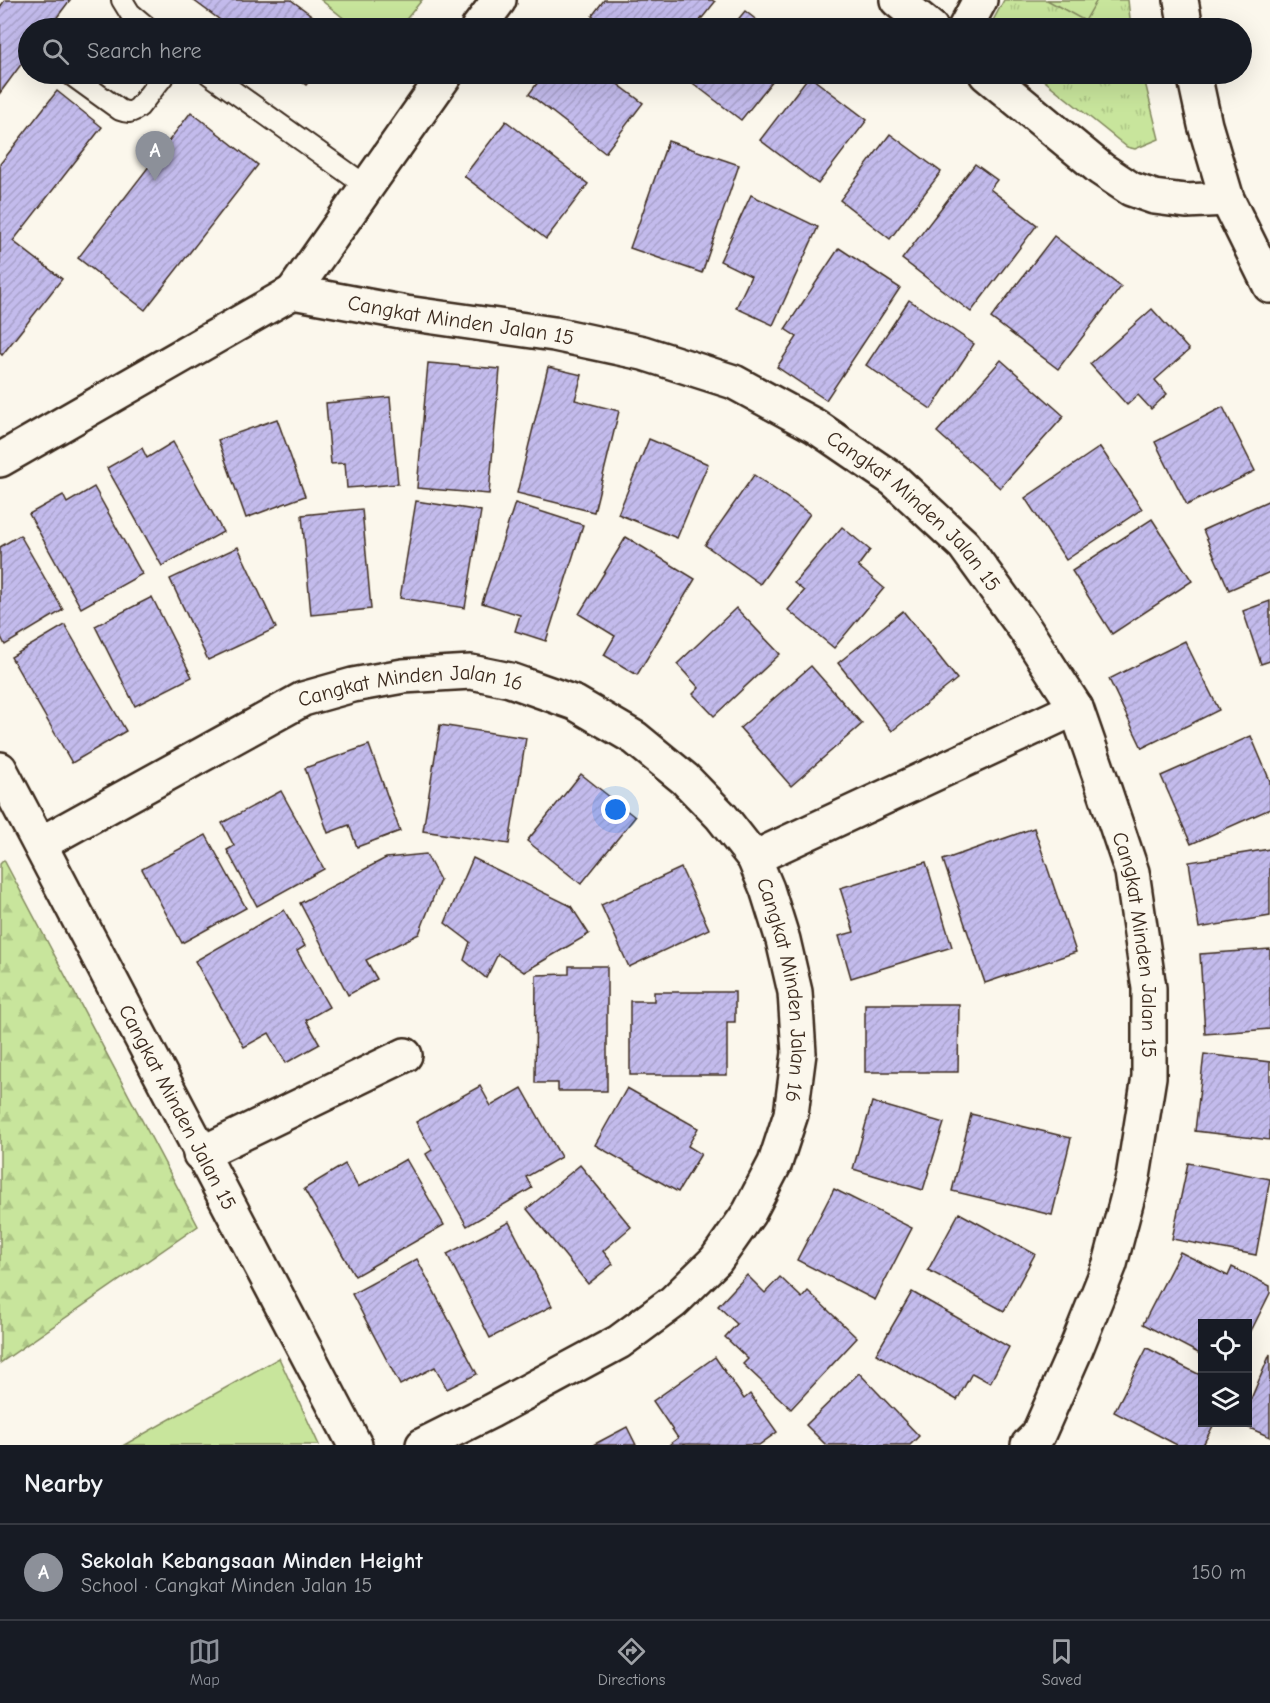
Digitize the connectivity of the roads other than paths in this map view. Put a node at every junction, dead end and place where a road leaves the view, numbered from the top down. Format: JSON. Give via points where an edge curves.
{"nodes":[{"id":1,"x":122,"y":0,"type":"edge"},
{"id":2,"x":499,"y":0,"type":"edge"},
{"id":3,"x":897,"y":0,"type":"edge"},
{"id":4,"x":981,"y":0,"type":"edge"},
{"id":5,"x":1181,"y":0,"type":"edge"},
{"id":6,"x":136,"y":18,"type":"edge"},
{"id":7,"x":486,"y":18,"type":"edge"},
{"id":8,"x":919,"y":18,"type":"edge"},
{"id":9,"x":971,"y":18,"type":"edge"},
{"id":10,"x":1184,"y":18,"type":"edge"},
{"id":11,"x":84,"y":84,"type":"edge"},
{"id":12,"x":157,"y":84,"type":"edge"},
{"id":13,"x":223,"y":84,"type":"edge"},
{"id":14,"x":439,"y":84,"type":"edge"},
{"id":15,"x":998,"y":84,"type":"edge"},
{"id":16,"x":1196,"y":84,"type":"edge"},
{"id":17,"x":366,"y":186,"type":"junction"},
{"id":18,"x":1227,"y":199,"type":"junction"},
{"id":19,"x":1270,"y":286,"type":"edge"},
{"id":20,"x":293,"y":292,"type":"junction"},
{"id":21,"x":0,"y":460,"type":"edge"},
{"id":22,"x":1076,"y":708,"type":"junction"},
{"id":23,"x":0,"y":769,"type":"edge"},
{"id":24,"x":40,"y":844,"type":"junction"},
{"id":25,"x":754,"y":858,"type":"junction"},
{"id":26,"x":405,"y":1055,"type":"dead end"},
{"id":27,"x":200,"y":1154,"type":"junction"},
{"id":28,"x":1040,"y":1442,"type":"edge"},
{"id":29,"x":355,"y":1445,"type":"edge"},
{"id":30,"x":423,"y":1445,"type":"edge"}],
"edges":[{"from":1,"to":6,"type":"lane"},
{"from":2,"to":7,"type":"street"},
{"from":3,"to":8,"type":"street"},
{"from":4,"to":9,"type":"street"},
{"from":5,"to":10,"type":"street"},
{"from":11,"to":12,"type":"lane","via":[[120,110],[134,112]]},
{"from":13,"to":17,"type":"lane"},
{"from":14,"to":17,"type":"street"},
{"from":15,"to":18,"type":"street","via":[[1131,189],[1186,201]]},
{"from":16,"to":18,"type":"street"},
{"from":17,"to":20,"type":"street"},
{"from":18,"to":19,"type":"street"},
{"from":20,"to":21,"type":"street"},
{"from":20,"to":22,"type":"street","name":"Cangkat Minden Jalan 15","via":[[554,334],[644,354],[734,382],[815,426],[894,480],[964,545]]},
{"from":22,"to":25,"type":"street","name":"Cangkat Minden Jalan 16"},
{"from":22,"to":28,"type":"street","name":"Cangkat Minden Jalan 15","via":[[1132,872],[1149,988],[1149,1077],[1133,1177],[1110,1264]]},
{"from":23,"to":24,"type":"street","name":"Cangkat Minden Jalan 15"},
{"from":24,"to":25,"type":"street","name":"Cangkat Minden Jalan 16","via":[[303,699],[403,676],[471,672],[510,680],[575,703],[634,738],[685,779]]},
{"from":24,"to":27,"type":"street","name":"Cangkat Minden Jalan 15"},
{"from":25,"to":30,"type":"street","name":"Cangkat Minden Jalan 16","via":[[783,940],[795,992],[799,1053],[788,1124],[775,1163],[749,1213],[716,1260],[673,1302],[619,1342]]},
{"from":26,"to":27,"type":"street"},
{"from":27,"to":29,"type":"street","name":"Cangkat Minden Jalan 15"}]}
